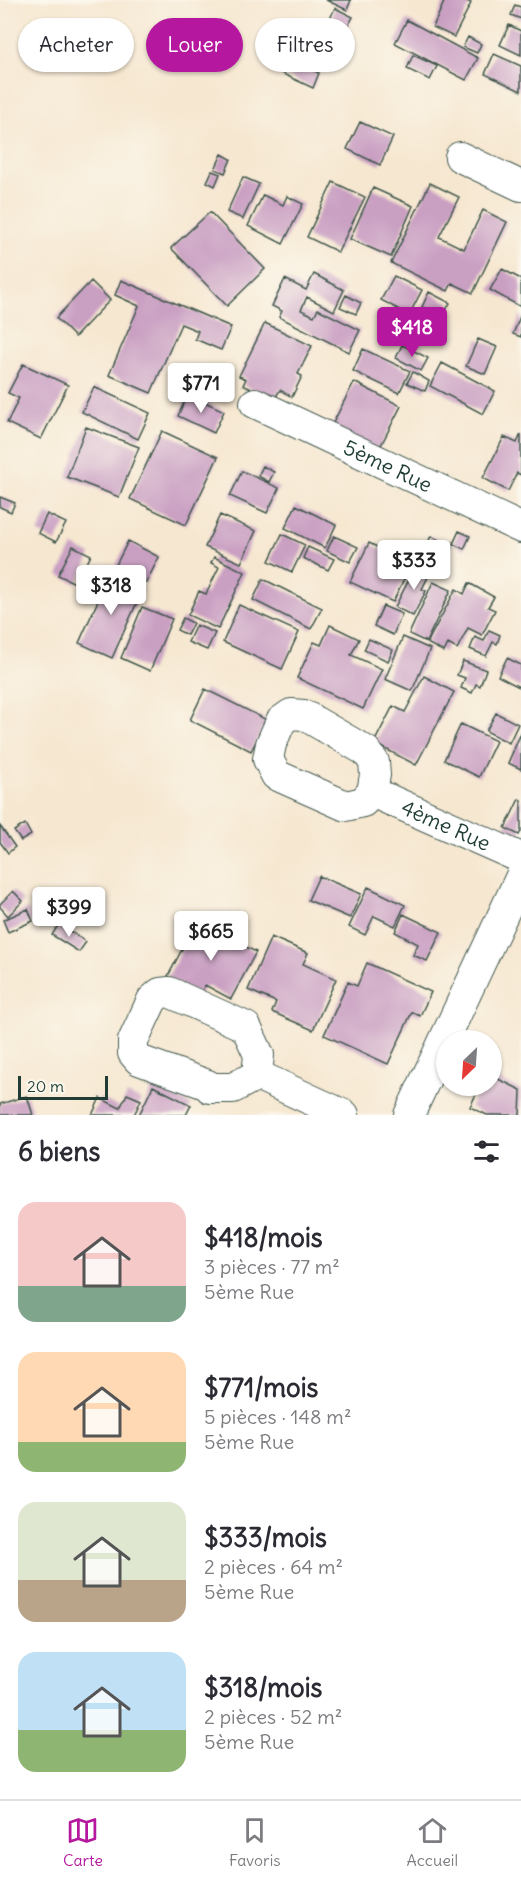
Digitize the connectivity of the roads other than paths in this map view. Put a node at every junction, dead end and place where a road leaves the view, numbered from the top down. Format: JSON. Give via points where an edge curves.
{"nodes":[{"id":1,"x":460,"y":157,"type":"dead end"},
{"id":2,"x":521,"y":186,"type":"edge"},
{"id":3,"x":255,"y":403,"type":"dead end"},
{"id":4,"x":521,"y":528,"type":"edge"},
{"id":5,"x":372,"y":792,"type":"dead end"},
{"id":6,"x":521,"y":858,"type":"edge"},
{"id":7,"x":521,"y":876,"type":"edge"},
{"id":8,"x":257,"y":1074,"type":"dead end"},
{"id":9,"x":344,"y":1115,"type":"edge"},
{"id":10,"x":409,"y":1115,"type":"edge"}],
"edges":[{"from":1,"to":2,"type":"street"},
{"from":3,"to":4,"type":"street","name":"5ème Rue"},
{"from":5,"to":6,"type":"street","name":"4ème Rue"},
{"from":7,"to":10,"type":"street"},
{"from":8,"to":9,"type":"street"}]}
